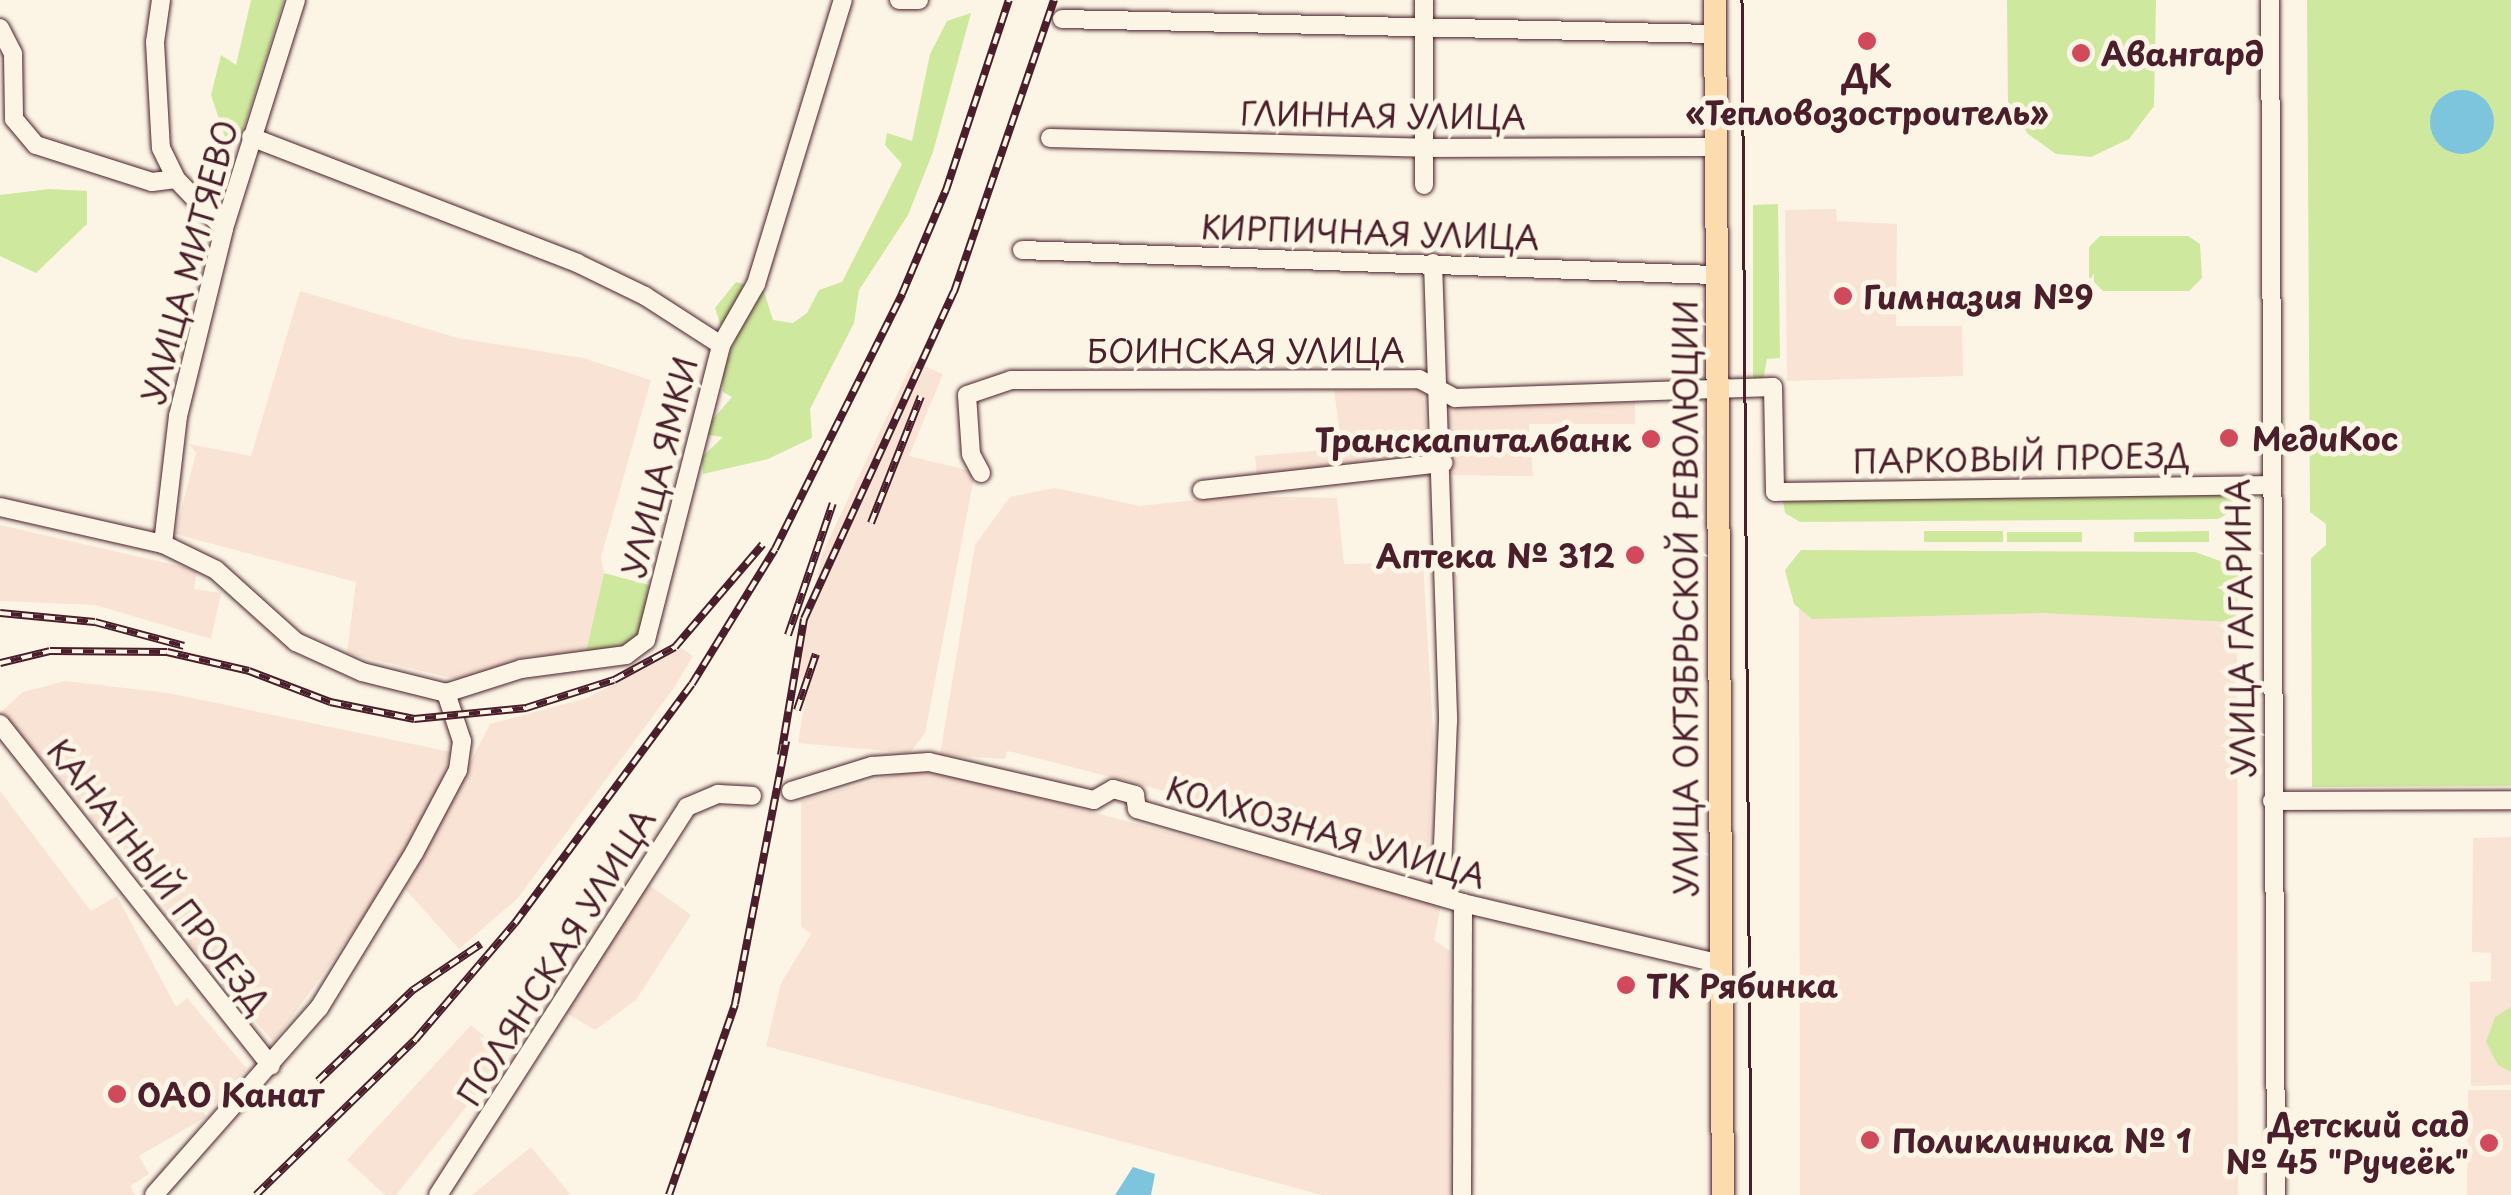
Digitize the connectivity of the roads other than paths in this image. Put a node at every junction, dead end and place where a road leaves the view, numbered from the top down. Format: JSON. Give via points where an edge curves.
{"nodes":[{"id":1,"x":161,"y":0,"type":"edge"},
{"id":2,"x":296,"y":0,"type":"edge"},
{"id":3,"x":843,"y":0,"type":"edge"},
{"id":4,"x":900,"y":0,"type":"edge"},
{"id":5,"x":919,"y":0,"type":"edge"},
{"id":6,"x":1424,"y":0,"type":"edge"},
{"id":7,"x":1715,"y":0,"type":"edge"},
{"id":8,"x":2270,"y":0,"type":"edge"},
{"id":9,"x":1062,"y":20,"type":"dead end"},
{"id":10,"x":1424,"y":26,"type":"junction"},
{"id":11,"x":0,"y":28,"type":"edge"},
{"id":12,"x":1715,"y":34,"type":"junction"},
{"id":13,"x":251,"y":136,"type":"junction"},
{"id":14,"x":1050,"y":138,"type":"dead end"},
{"id":15,"x":1716,"y":146,"type":"junction"},
{"id":16,"x":1424,"y":148,"type":"junction"},
{"id":17,"x":176,"y":179,"type":"junction"},
{"id":18,"x":1424,"y":185,"type":"dead end"},
{"id":19,"x":224,"y":229,"type":"junction"},
{"id":20,"x":1022,"y":250,"type":"dead end"},
{"id":21,"x":1432,"y":263,"type":"junction"},
{"id":22,"x":1715,"y":275,"type":"junction"},
{"id":23,"x":721,"y":345,"type":"junction"},
{"id":24,"x":1716,"y":388,"type":"junction"},
{"id":25,"x":1434,"y":390,"type":"junction"},
{"id":26,"x":1443,"y":463,"type":"junction"},
{"id":27,"x":981,"y":473,"type":"dead end"},
{"id":28,"x":2268,"y":485,"type":"junction"},
{"id":29,"x":1202,"y":490,"type":"dead end"},
{"id":30,"x":1775,"y":492,"type":"joint"},
{"id":31,"x":0,"y":506,"type":"edge"},
{"id":32,"x":163,"y":544,"type":"junction"},
{"id":33,"x":446,"y":693,"type":"junction"},
{"id":34,"x":0,"y":724,"type":"edge"},
{"id":35,"x":791,"y":792,"type":"dead end"},
{"id":36,"x":752,"y":796,"type":"dead end"},
{"id":37,"x":2511,"y":800,"type":"edge"},
{"id":38,"x":2272,"y":802,"type":"junction"},
{"id":39,"x":1441,"y":896,"type":"junction"},
{"id":40,"x":1463,"y":903,"type":"junction"},
{"id":41,"x":1721,"y":964,"type":"junction"},
{"id":42,"x":271,"y":1066,"type":"junction"},
{"id":43,"x":154,"y":1195,"type":"edge"},
{"id":44,"x":438,"y":1195,"type":"edge"},
{"id":45,"x":1462,"y":1195,"type":"edge"},
{"id":46,"x":1722,"y":1195,"type":"edge"},
{"id":47,"x":2276,"y":1195,"type":"edge"}],
"edges":[{"from":1,"to":17,"type":"street","via":[[157,121]]},
{"from":2,"to":13,"type":"street","name":"УЛИЦА МИТЯЕВО"},
{"from":3,"to":23,"type":"street","name":"УЛИЦА ЯМКИ","via":[[756,284]]},
{"from":4,"to":5,"type":"street"},
{"from":6,"to":10,"type":"street"},
{"from":7,"to":12,"type":"main road","name":"УЛИЦА ОКТЯБРЬСКОЙ РЕВОЛЮЦИИ"},
{"from":8,"to":28,"type":"street","name":"УЛИЦА ГАГАРИНА"},
{"from":9,"to":10,"type":"street"},
{"from":10,"to":12,"type":"street"},
{"from":10,"to":16,"type":"street"},
{"from":11,"to":17,"type":"street","name":"УЛИЦА МИТЯЕВО","via":[[13,54],[14,119],[36,145],[152,182]]},
{"from":12,"to":15,"type":"main road","name":"УЛИЦА ОКТЯБРЬСКОЙ РЕВОЛЮЦИИ"},
{"from":13,"to":19,"type":"street","name":"УЛИЦА МИТЯЕВО"},
{"from":13,"to":23,"type":"street","via":[[576,263],[645,296]]},
{"from":14,"to":16,"type":"street","name":"ГЛИННАЯ УЛИЦА"},
{"from":15,"to":16,"type":"street","name":"ГЛИННАЯ УЛИЦА"},
{"from":15,"to":22,"type":"main road","name":"УЛИЦА ОКТЯБРЬСКОЙ РЕВОЛЮЦИИ"},
{"from":16,"to":18,"type":"street"},
{"from":17,"to":19,"type":"street"},
{"from":19,"to":32,"type":"street","name":"УЛИЦА МИТЯЕВО","via":[[178,416]]},
{"from":20,"to":21,"type":"street","name":"КИРПИЧНАЯ УЛИЦА"},
{"from":21,"to":22,"type":"street","name":"КИРПИЧНАЯ УЛИЦА"},
{"from":21,"to":25,"type":"street"},
{"from":22,"to":24,"type":"main road","name":"УЛИЦА ОКТЯБРЬСКОЙ РЕВОЛЮЦИИ"},
{"from":23,"to":33,"type":"street","name":"УЛИЦА ЯМКИ","via":[[646,640],[626,655],[521,669]]},
{"from":24,"to":25,"type":"street","name":"БОИНСКАЯ УЛИЦА","via":[[1455,398]]},
{"from":24,"to":30,"type":"street","name":"БОИНСКАЯ УЛИЦА","via":[[1773,388]]},
{"from":24,"to":41,"type":"main road","name":"УЛИЦА ОКТЯБРЬСКОЙ РЕВОЛЮЦИИ"},
{"from":25,"to":26,"type":"street"},
{"from":25,"to":27,"type":"street","name":"БОИНСКАЯ УЛИЦА","via":[[1419,380],[1011,380],[967,395],[971,454]]},
{"from":26,"to":29,"type":"street"},
{"from":26,"to":39,"type":"street","via":[[1448,721]]},
{"from":28,"to":30,"type":"street","name":"ПАРКОВЫЙ ПРОЕЗД"},
{"from":28,"to":38,"type":"street","name":"УЛИЦА ГАГАРИНА"},
{"from":31,"to":32,"type":"street"},
{"from":32,"to":33,"type":"street","via":[[216,570],[296,642],[362,672]]},
{"from":33,"to":42,"type":"street","name":"КАНАТНЫЙ ПРОЕЗД","via":[[462,741],[458,770],[319,1008]]},
{"from":34,"to":42,"type":"street","name":"КАНАТНЫЙ ПРОЕЗД"},
{"from":35,"to":39,"type":"street","name":"КОЛХОЗНАЯ УЛИЦА","via":[[856,769],[929,762],[1094,800],[1113,789],[1135,795],[1138,810]]},
{"from":36,"to":44,"type":"street","name":"ПОЛЯНСКАЯ УЛИЦА","via":[[718,794],[686,807]]},
{"from":37,"to":38,"type":"street"},
{"from":38,"to":47,"type":"street","name":"УЛИЦА ГАГАРИНА"},
{"from":39,"to":40,"type":"street","name":"КОЛХОЗНАЯ УЛИЦА"},
{"from":40,"to":41,"type":"street","name":"КОЛХОЗНАЯ УЛИЦА"},
{"from":40,"to":45,"type":"street"},
{"from":41,"to":46,"type":"main road","name":"УЛИЦА ОКТЯБРЬСКОЙ РЕВОЛЮЦИИ"},
{"from":42,"to":43,"type":"street","name":"КАНАТНЫЙ ПРОЕЗД"}]}
